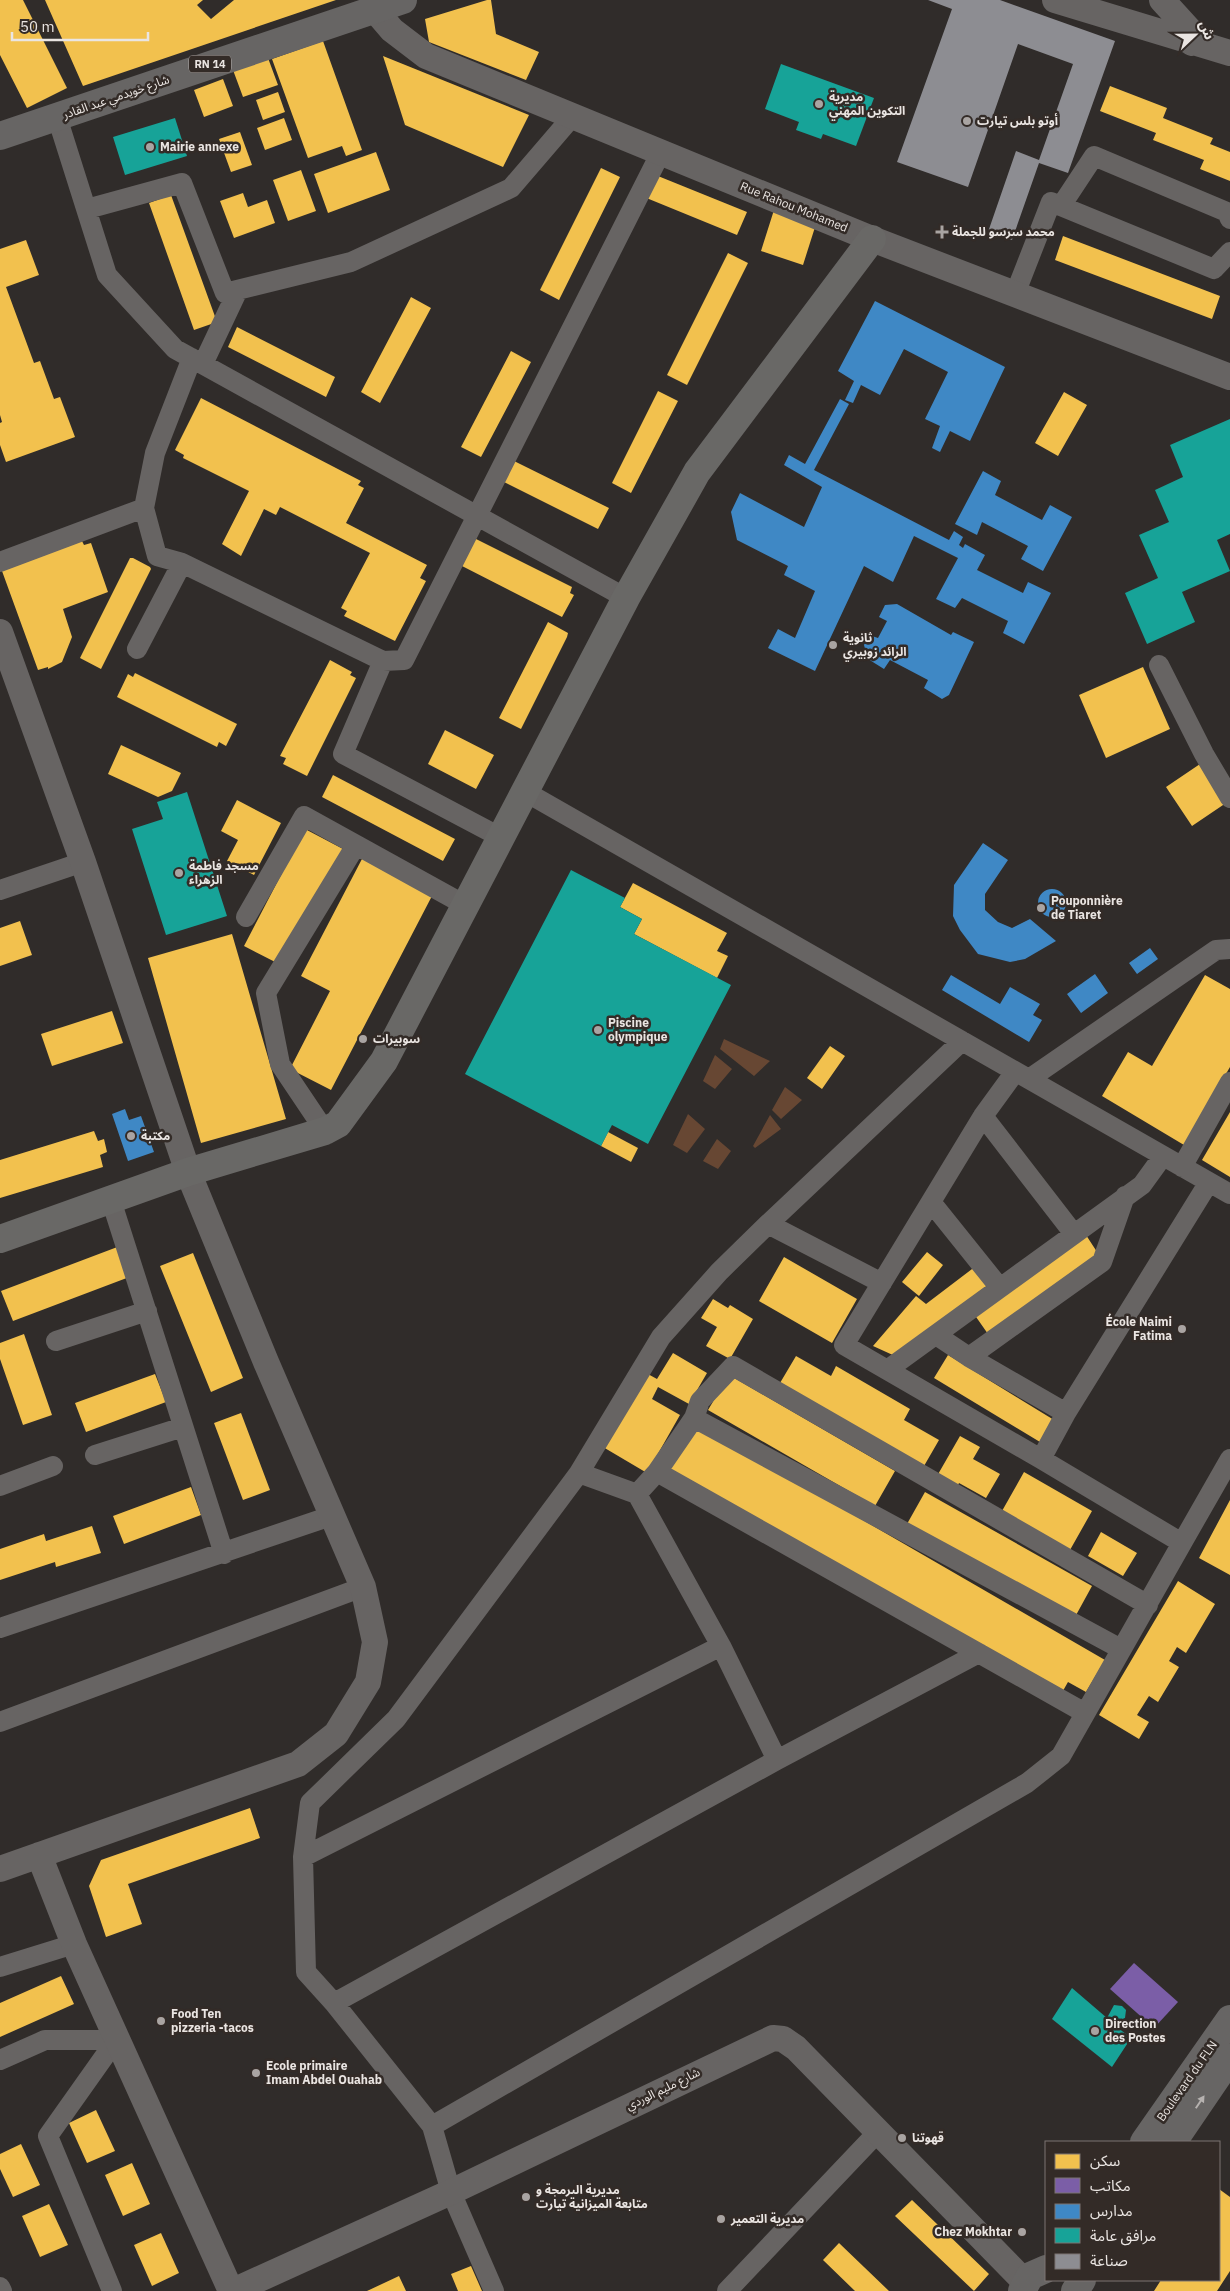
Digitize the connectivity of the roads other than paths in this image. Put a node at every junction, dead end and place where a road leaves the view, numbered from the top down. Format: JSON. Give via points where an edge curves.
{"nodes":[{"id":1,"x":403,"y":0,"type":"edge"},
{"id":2,"x":1054,"y":0,"type":"edge"},
{"id":3,"x":1162,"y":0,"type":"edge"},
{"id":4,"x":370,"y":4,"type":"edge"},
{"id":5,"x":1192,"y":43,"type":"junction"},
{"id":6,"x":1230,"y":53,"type":"edge"},
{"id":7,"x":58,"y":117,"type":"junction"},
{"id":8,"x":572,"y":117,"type":"junction"},
{"id":9,"x":0,"y":136,"type":"edge"},
{"id":10,"x":661,"y":152,"type":"junction"},
{"id":11,"x":1061,"y":206,"type":"junction"},
{"id":12,"x":86,"y":209,"type":"junction"},
{"id":13,"x":1230,"y":219,"type":"edge"},
{"id":14,"x":872,"y":239,"type":"junction"},
{"id":15,"x":1230,"y":252,"type":"edge"},
{"id":16,"x":238,"y":290,"type":"junction"},
{"id":17,"x":1015,"y":294,"type":"junction"},
{"id":18,"x":197,"y":361,"type":"junction"},
{"id":19,"x":1230,"y":377,"type":"edge"},
{"id":20,"x":144,"y":508,"type":"junction"},
{"id":21,"x":478,"y":516,"type":"junction"},
{"id":22,"x":0,"y":562,"type":"edge"},
{"id":23,"x":182,"y":563,"type":"junction"},
{"id":24,"x":626,"y":598,"type":"junction"},
{"id":25,"x":0,"y":635,"type":"edge"},
{"id":26,"x":137,"y":649,"type":"dead end"},
{"id":27,"x":383,"y":661,"type":"junction"},
{"id":28,"x":1159,"y":665,"type":"dead end"},
{"id":29,"x":524,"y":791,"type":"junction"},
{"id":30,"x":1230,"y":798,"type":"edge"},
{"id":31,"x":500,"y":837,"type":"junction"},
{"id":32,"x":356,"y":845,"type":"junction"},
{"id":33,"x":83,"y":862,"type":"junction"},
{"id":34,"x":0,"y":890,"type":"edge"},
{"id":35,"x":464,"y":905,"type":"junction"},
{"id":36,"x":246,"y":917,"type":"dead end"},
{"id":37,"x":1230,"y":950,"type":"edge"},
{"id":38,"x":962,"y":1041,"type":"junction"},
{"id":39,"x":1022,"y":1075,"type":"junction"},
{"id":40,"x":1230,"y":1082,"type":"edge"},
{"id":41,"x":983,"y":1116,"type":"junction"},
{"id":42,"x":325,"y":1131,"type":"junction"},
{"id":43,"x":1163,"y":1156,"type":"junction"},
{"id":44,"x":1182,"y":1167,"type":"junction"},
{"id":45,"x":188,"y":1172,"type":"junction"},
{"id":46,"x":1210,"y":1182,"type":"junction"},
{"id":47,"x":1230,"y":1194,"type":"edge"},
{"id":48,"x":1125,"y":1196,"type":"junction"},
{"id":49,"x":111,"y":1200,"type":"junction"},
{"id":50,"x":931,"y":1202,"type":"junction"},
{"id":51,"x":768,"y":1224,"type":"junction"},
{"id":52,"x":1074,"y":1234,"type":"junction"},
{"id":53,"x":0,"y":1239,"type":"edge"},
{"id":54,"x":882,"y":1283,"type":"junction"},
{"id":55,"x":1000,"y":1288,"type":"junction"},
{"id":56,"x":147,"y":1311,"type":"junction"},
{"id":57,"x":936,"y":1334,"type":"junction"},
{"id":58,"x":56,"y":1341,"type":"dead end"},
{"id":59,"x":969,"y":1357,"type":"junction"},
{"id":60,"x":887,"y":1370,"type":"junction"},
{"id":61,"x":1066,"y":1413,"type":"junction"},
{"id":62,"x":694,"y":1418,"type":"junction"},
{"id":63,"x":183,"y":1427,"type":"junction"},
{"id":64,"x":95,"y":1455,"type":"dead end"},
{"id":65,"x":1041,"y":1459,"type":"junction"},
{"id":66,"x":1230,"y":1459,"type":"edge"},
{"id":67,"x":53,"y":1466,"type":"dead end"},
{"id":68,"x":657,"y":1472,"type":"junction"},
{"id":69,"x":579,"y":1473,"type":"junction"},
{"id":70,"x":0,"y":1486,"type":"edge"},
{"id":71,"x":637,"y":1494,"type":"junction"},
{"id":72,"x":331,"y":1516,"type":"junction"},
{"id":73,"x":1182,"y":1543,"type":"junction"},
{"id":74,"x":224,"y":1554,"type":"junction"},
{"id":75,"x":363,"y":1587,"type":"junction"},
{"id":76,"x":1148,"y":1605,"type":"junction"},
{"id":77,"x":0,"y":1628,"type":"edge"},
{"id":78,"x":721,"y":1646,"type":"junction"},
{"id":79,"x":1121,"y":1649,"type":"junction"},
{"id":80,"x":979,"y":1653,"type":"junction"},
{"id":81,"x":1085,"y":1713,"type":"junction"},
{"id":82,"x":0,"y":1722,"type":"edge"},
{"id":83,"x":776,"y":1760,"type":"junction"},
{"id":84,"x":39,"y":1855,"type":"junction"},
{"id":85,"x":303,"y":1856,"type":"junction"},
{"id":86,"x":0,"y":1869,"type":"edge"},
{"id":87,"x":74,"y":1944,"type":"junction"},
{"id":88,"x":0,"y":1967,"type":"edge"},
{"id":89,"x":334,"y":2003,"type":"junction"},
{"id":90,"x":1230,"y":2019,"type":"edge"},
{"id":91,"x":116,"y":2040,"type":"junction"},
{"id":92,"x":1230,"y":2058,"type":"edge"},
{"id":93,"x":0,"y":2060,"type":"edge"},
{"id":94,"x":432,"y":2126,"type":"junction"},
{"id":95,"x":878,"y":2132,"type":"junction"},
{"id":96,"x":1145,"y":2141,"type":"edge"},
{"id":97,"x":1174,"y":2141,"type":"edge"},
{"id":98,"x":451,"y":2192,"type":"junction"},
{"id":99,"x":1027,"y":2285,"type":"edge"},
{"id":100,"x":0,"y":2287,"type":"edge"},
{"id":101,"x":2,"y":2291,"type":"edge"},
{"id":102,"x":112,"y":2291,"type":"edge"},
{"id":103,"x":232,"y":2291,"type":"edge"},
{"id":104,"x":494,"y":2291,"type":"edge"},
{"id":105,"x":727,"y":2291,"type":"edge"}],
"edges":[{"from":1,"to":4,"type":"main road","name":"شارع خويدمي عبد القادر","number":"RN 14"},
{"from":2,"to":5,"type":"street"},
{"from":3,"to":5,"type":"street","via":[[1193,34]]},
{"from":4,"to":7,"type":"main road","name":"شارع خويدمي عبد القادر","number":"RN 14"},
{"from":4,"to":8,"type":"street","name":"Rue Rahou Mohamed","via":[[392,30],[426,56]]},
{"from":5,"to":6,"type":"street"},
{"from":7,"to":9,"type":"main road","name":"شارع خويدمي عبد القادر","number":"RN 14"},
{"from":7,"to":12,"type":"street"},
{"from":8,"to":10,"type":"street","name":"Rue Rahou Mohamed"},
{"from":8,"to":16,"type":"street","via":[[511,188],[351,262]]},
{"from":10,"to":14,"type":"street","name":"Rue Rahou Mohamed"},
{"from":10,"to":21,"type":"street"},
{"from":11,"to":13,"type":"street","via":[[1094,156],[1227,212]]},
{"from":11,"to":15,"type":"street","via":[[1214,269]]},
{"from":11,"to":17,"type":"street","via":[[1051,202]]},
{"from":12,"to":16,"type":"street","via":[[182,183],[225,293]]},
{"from":12,"to":18,"type":"street","via":[[107,275],[175,349]]},
{"from":14,"to":17,"type":"street","name":"Rue Rahou Mohamed"},
{"from":14,"to":24,"type":"main road","via":[[697,472]]},
{"from":16,"to":18,"type":"street"},
{"from":17,"to":19,"type":"street","name":"Rue Rahou Mohamed"},
{"from":18,"to":20,"type":"street","via":[[155,453]]},
{"from":18,"to":21,"type":"street"},
{"from":20,"to":22,"type":"street"},
{"from":20,"to":23,"type":"street","via":[[157,556]]},
{"from":21,"to":24,"type":"street"},
{"from":21,"to":27,"type":"street","via":[[404,660]]},
{"from":23,"to":26,"type":"street"},
{"from":23,"to":27,"type":"street"},
{"from":24,"to":29,"type":"main road"},
{"from":25,"to":33,"type":"street"},
{"from":27,"to":31,"type":"street","via":[[343,754]]},
{"from":28,"to":30,"type":"street"},
{"from":29,"to":31,"type":"main road"},
{"from":29,"to":38,"type":"street"},
{"from":31,"to":35,"type":"main road"},
{"from":32,"to":35,"type":"street"},
{"from":32,"to":36,"type":"street","via":[[304,816]]},
{"from":32,"to":42,"type":"street","via":[[266,993],[280,1064]]},
{"from":33,"to":34,"type":"street"},
{"from":33,"to":45,"type":"street"},
{"from":35,"to":42,"type":"main road","via":[[384,1061],[338,1124]]},
{"from":37,"to":39,"type":"street","via":[[1216,950]]},
{"from":38,"to":39,"type":"street"},
{"from":38,"to":51,"type":"street"},
{"from":39,"to":41,"type":"street"},
{"from":39,"to":43,"type":"street"},
{"from":40,"to":44,"type":"street"},
{"from":41,"to":50,"type":"street"},
{"from":41,"to":52,"type":"street"},
{"from":42,"to":45,"type":"main road"},
{"from":43,"to":44,"type":"street"},
{"from":43,"to":48,"type":"street","via":[[1142,1184]]},
{"from":44,"to":46,"type":"street"},
{"from":45,"to":49,"type":"main road"},
{"from":45,"to":72,"type":"street"},
{"from":46,"to":47,"type":"street"},
{"from":46,"to":61,"type":"street"},
{"from":48,"to":52,"type":"street"},
{"from":48,"to":59,"type":"street","via":[[1102,1262]]},
{"from":49,"to":53,"type":"main road"},
{"from":49,"to":56,"type":"street"},
{"from":50,"to":54,"type":"street"},
{"from":50,"to":55,"type":"street"},
{"from":51,"to":54,"type":"street"},
{"from":51,"to":69,"type":"street","via":[[719,1272],[661,1337]]},
{"from":52,"to":55,"type":"street"},
{"from":54,"to":60,"type":"street","via":[[844,1345]]},
{"from":55,"to":57,"type":"street"},
{"from":56,"to":58,"type":"street"},
{"from":56,"to":63,"type":"street"},
{"from":57,"to":59,"type":"street"},
{"from":57,"to":60,"type":"street"},
{"from":59,"to":61,"type":"street"},
{"from":60,"to":65,"type":"street"},
{"from":61,"to":65,"type":"street"},
{"from":62,"to":68,"type":"street"},
{"from":62,"to":76,"type":"street","via":[[700,1401],[733,1366]]},
{"from":62,"to":79,"type":"street"},
{"from":63,"to":64,"type":"street"},
{"from":63,"to":74,"type":"street"},
{"from":65,"to":73,"type":"street"},
{"from":66,"to":73,"type":"street"},
{"from":67,"to":70,"type":"street"},
{"from":68,"to":71,"type":"street"},
{"from":68,"to":80,"type":"street"},
{"from":69,"to":71,"type":"street"},
{"from":69,"to":85,"type":"street","via":[[396,1719],[310,1803]]},
{"from":71,"to":78,"type":"street"},
{"from":72,"to":74,"type":"street"},
{"from":72,"to":75,"type":"street"},
{"from":73,"to":76,"type":"street"},
{"from":74,"to":77,"type":"street"},
{"from":75,"to":82,"type":"street"},
{"from":75,"to":84,"type":"street","via":[[375,1642],[368,1682],[336,1734],[298,1764]]},
{"from":76,"to":79,"type":"street"},
{"from":78,"to":83,"type":"street"},
{"from":78,"to":85,"type":"street"},
{"from":79,"to":81,"type":"street"},
{"from":80,"to":81,"type":"street"},
{"from":80,"to":83,"type":"street"},
{"from":81,"to":94,"type":"street","via":[[1061,1756],[1027,1783]]},
{"from":83,"to":89,"type":"street"},
{"from":84,"to":86,"type":"street"},
{"from":84,"to":87,"type":"street"},
{"from":85,"to":89,"type":"street","via":[[306,1972]]},
{"from":87,"to":88,"type":"street"},
{"from":87,"to":91,"type":"street"},
{"from":89,"to":94,"type":"street"},
{"from":90,"to":96,"type":"main road","name":"Boulevard du FLN"},
{"from":91,"to":93,"type":"street","via":[[45,2040]]},
{"from":91,"to":102,"type":"street","via":[[48,2136]]},
{"from":91,"to":103,"type":"street"},
{"from":97,"to":92,"type":"main road","one_way":true},
{"from":94,"to":98,"type":"street"},
{"from":95,"to":98,"type":"street","name":"شارع مليم الوردي","via":[[796,2048],[783,2039],[773,2038]]},
{"from":95,"to":99,"type":"street","name":"شارع مليم الوردي"},
{"from":95,"to":105,"type":"street"},
{"from":98,"to":103,"type":"street","name":"شارع مليم الوردي"},
{"from":98,"to":104,"type":"street"},
{"from":100,"to":101,"type":"street"}]}
